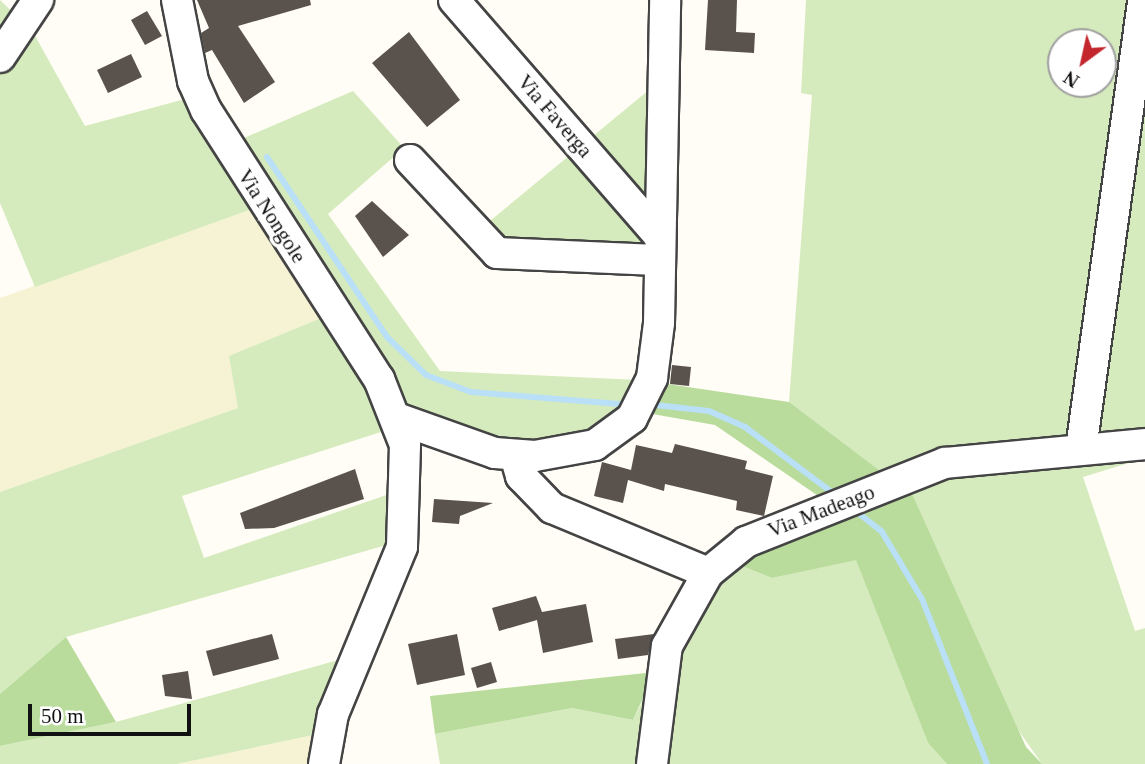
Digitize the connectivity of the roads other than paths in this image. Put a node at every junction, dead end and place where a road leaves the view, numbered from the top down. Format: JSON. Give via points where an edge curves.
{"nodes":[{"id":1,"x":38,"y":0,"type":"edge"},
{"id":2,"x":177,"y":0,"type":"edge"},
{"id":3,"x":454,"y":0,"type":"edge"},
{"id":4,"x":665,"y":0,"type":"edge"},
{"id":5,"x":1143,"y":0,"type":"edge"},
{"id":6,"x":0,"y":57,"type":"edge"},
{"id":7,"x":410,"y":160,"type":"dead end"},
{"id":8,"x":657,"y":246,"type":"junction"},
{"id":9,"x":399,"y":419,"type":"junction"},
{"id":10,"x":1145,"y":444,"type":"edge"},
{"id":11,"x":1081,"y":449,"type":"junction"},
{"id":12,"x":515,"y":455,"type":"junction"},
{"id":13,"x":708,"y":573,"type":"junction"},
{"id":14,"x":324,"y":764,"type":"edge"},
{"id":15,"x":652,"y":764,"type":"edge"}],
"edges":[{"from":1,"to":6,"type":"street"},
{"from":2,"to":9,"type":"street","name":"Via Nongole","via":[[193,81],[206,110]]},
{"from":3,"to":8,"type":"street","name":"Via Faverga"},
{"from":4,"to":8,"type":"street"},
{"from":5,"to":11,"type":"street"},
{"from":7,"to":8,"type":"street","via":[[497,253]]},
{"from":8,"to":12,"type":"street","via":[[656,356],[632,418],[615,434],[571,453]]},
{"from":9,"to":12,"type":"street"},
{"from":9,"to":14,"type":"street","name":"Via Nongole","via":[[408,470],[402,547],[333,714]]},
{"from":10,"to":11,"type":"street","name":"Via Madeago"},
{"from":11,"to":13,"type":"street","name":"Via Madeago","via":[[945,463],[746,542]]},
{"from":12,"to":13,"type":"street","via":[[529,486],[564,515]]},
{"from":13,"to":15,"type":"street","name":"Via Madeago","via":[[661,666]]}]}
